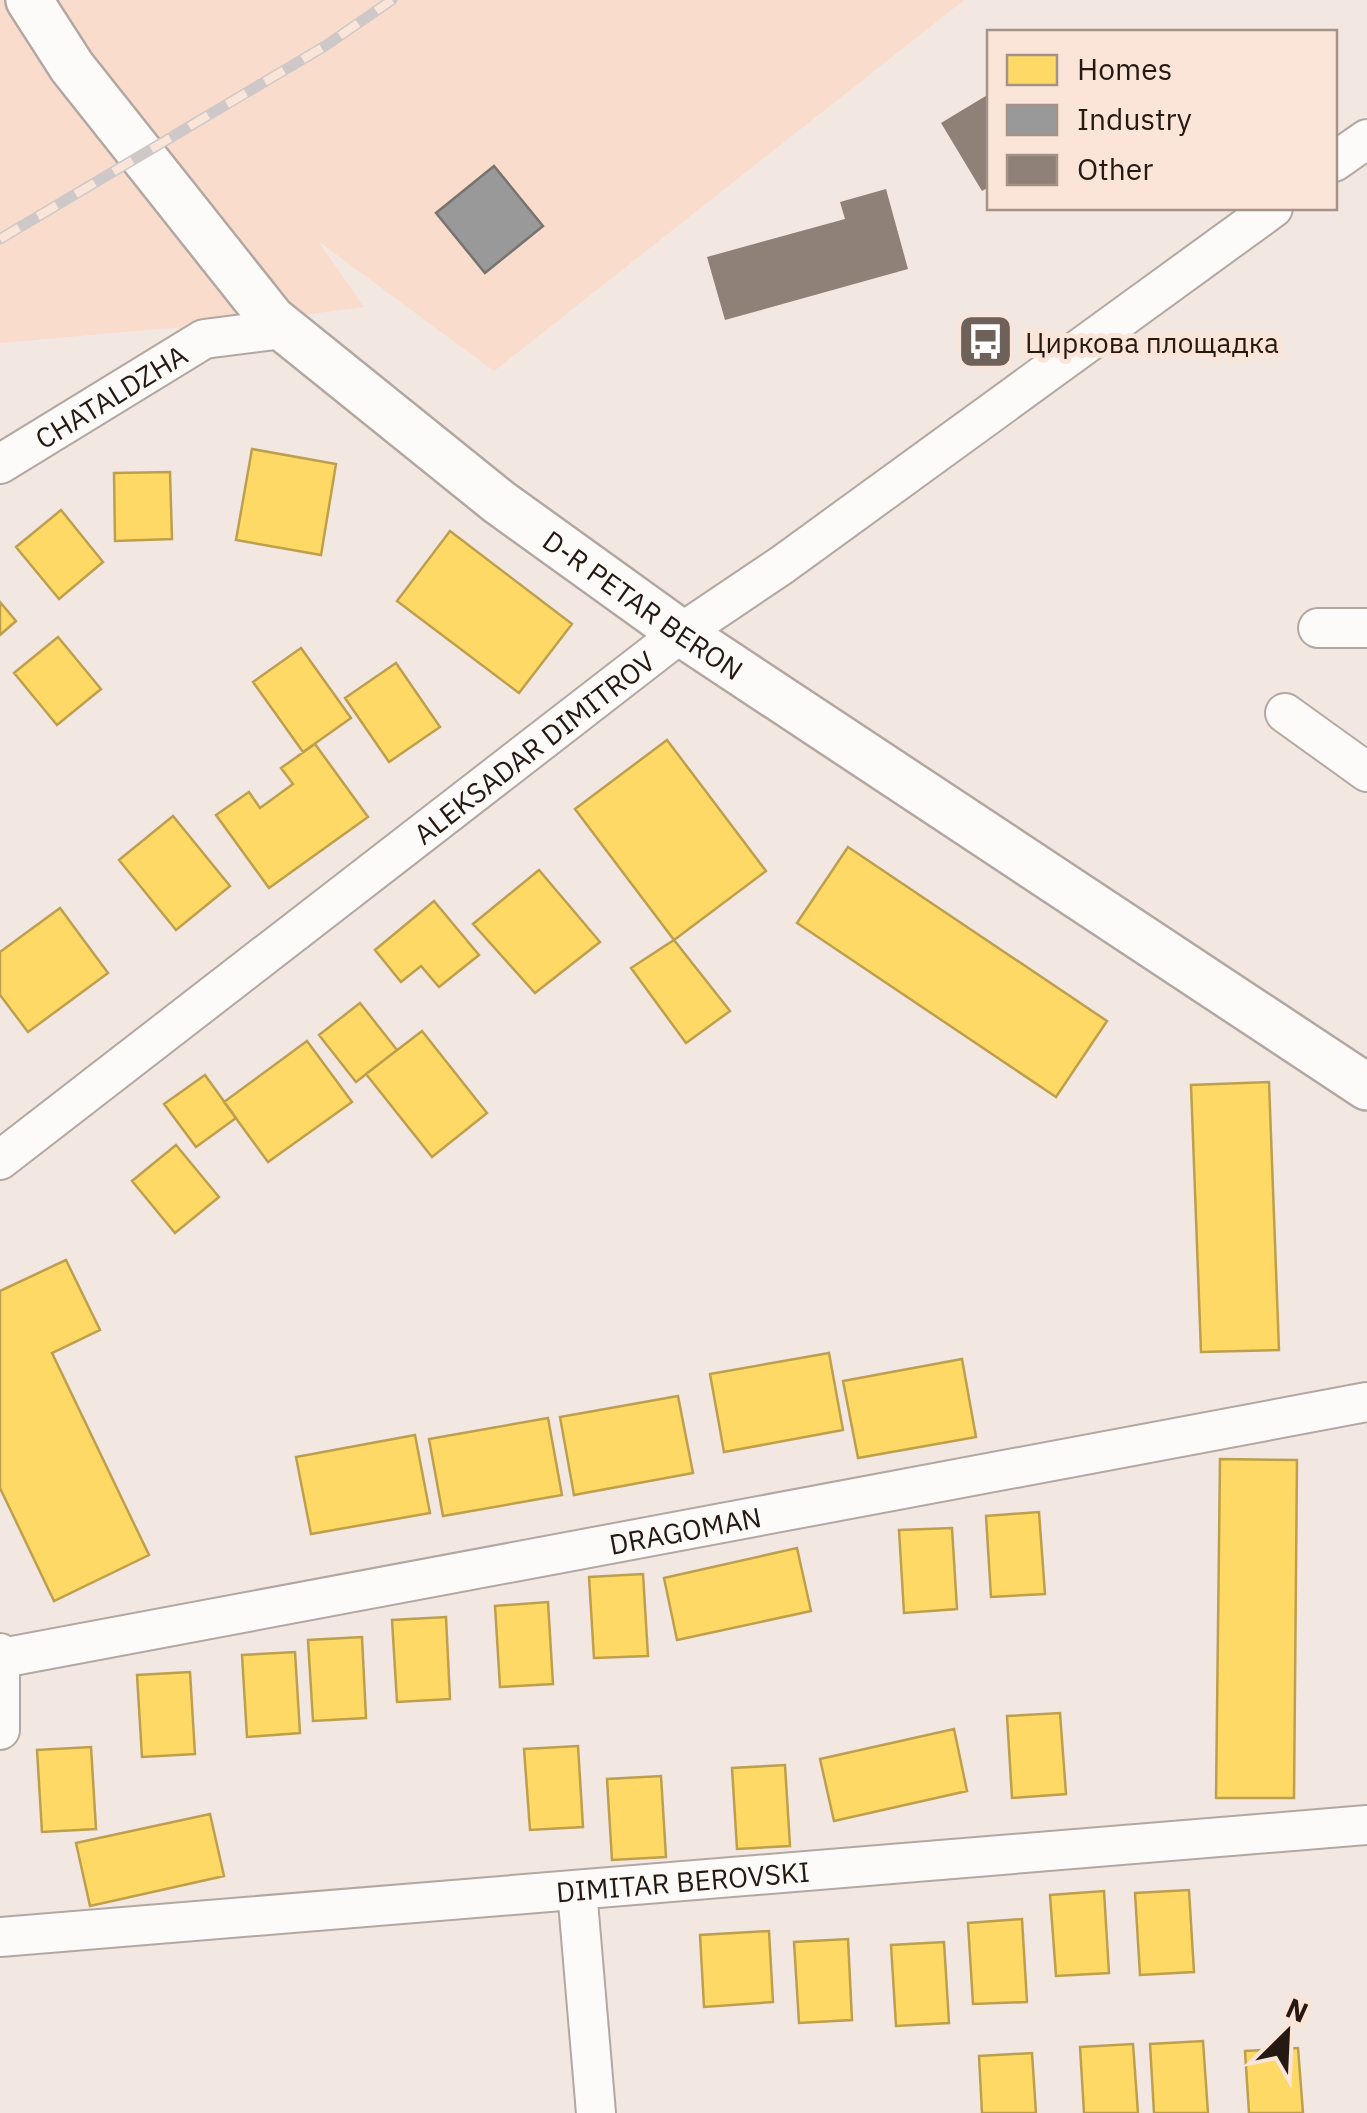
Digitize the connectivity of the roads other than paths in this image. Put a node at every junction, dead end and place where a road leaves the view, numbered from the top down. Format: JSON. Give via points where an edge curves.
{"nodes":[{"id":1,"x":29,"y":0,"type":"edge"},
{"id":2,"x":1367,"y":139,"type":"edge"},
{"id":3,"x":1337,"y":160,"type":"edge"},
{"id":4,"x":1270,"y":210,"type":"edge"},
{"id":5,"x":283,"y":329,"type":"junction"},
{"id":6,"x":0,"y":464,"type":"edge"},
{"id":7,"x":1318,"y":628,"type":"dead end"},
{"id":8,"x":1367,"y":628,"type":"edge"},
{"id":9,"x":681,"y":632,"type":"junction"},
{"id":10,"x":1284,"y":714,"type":"dead end"},
{"id":11,"x":1367,"y":772,"type":"edge"},
{"id":12,"x":1367,"y":1088,"type":"edge"},
{"id":13,"x":0,"y":1160,"type":"edge"},
{"id":14,"x":1367,"y":1402,"type":"edge"},
{"id":15,"x":1,"y":1656,"type":"edge"},
{"id":16,"x":0,"y":1730,"type":"edge"},
{"id":17,"x":1367,"y":1824,"type":"edge"},
{"id":18,"x":576,"y":1890,"type":"junction"},
{"id":19,"x":0,"y":1937,"type":"edge"},
{"id":20,"x":596,"y":2113,"type":"edge"}],
"edges":[{"from":1,"to":5,"type":"street","name":"D-R PETAR BERON","via":[[72,67]]},
{"from":2,"to":3,"type":"street"},
{"from":4,"to":9,"type":"street","name":"ALEKSADAR DIMITROV","via":[[782,566]]},
{"from":5,"to":6,"type":"street","name":"CHATALDZHA","via":[[204,338]]},
{"from":5,"to":9,"type":"street","name":"D-R PETAR BERON","via":[[500,502]]},
{"from":7,"to":8,"type":"street"},
{"from":9,"to":12,"type":"street","name":"D-R PETAR BERON"},
{"from":9,"to":13,"type":"street","name":"ALEKSADAR DIMITROV"},
{"from":10,"to":11,"type":"street"},
{"from":14,"to":15,"type":"street","name":"DRAGOMAN"},
{"from":15,"to":16,"type":"street"},
{"from":17,"to":18,"type":"street","name":"DIMITAR BEROVSKI"},
{"from":18,"to":19,"type":"street","name":"DIMITAR BEROVSKI"},
{"from":18,"to":20,"type":"street"}]}
